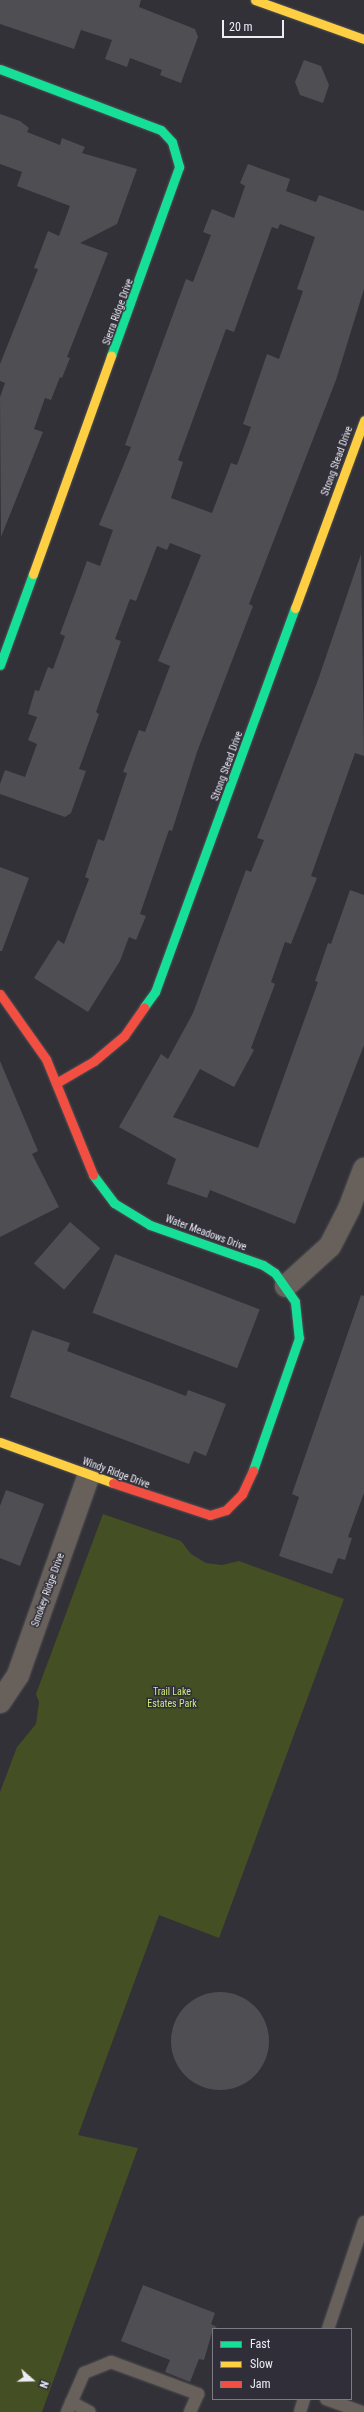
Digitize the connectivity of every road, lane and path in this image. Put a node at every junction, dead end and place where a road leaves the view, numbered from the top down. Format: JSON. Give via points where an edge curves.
{"nodes":[{"id":1,"x":255,"y":0,"type":"edge"},
{"id":2,"x":364,"y":39,"type":"edge"},
{"id":3,"x":0,"y":70,"type":"edge"},
{"id":4,"x":364,"y":420,"type":"edge"},
{"id":5,"x":0,"y":665,"type":"edge"},
{"id":6,"x":0,"y":994,"type":"edge"},
{"id":7,"x":58,"y":1082,"type":"junction"},
{"id":8,"x":364,"y":1169,"type":"edge"},
{"id":9,"x":286,"y":1286,"type":"junction"},
{"id":10,"x":0,"y":1442,"type":"edge"},
{"id":11,"x":89,"y":1474,"type":"junction"},
{"id":12,"x":226,"y":1510,"type":"joint"},
{"id":13,"x":0,"y":1702,"type":"edge"},
{"id":14,"x":364,"y":2222,"type":"edge"},
{"id":15,"x":328,"y":2328,"type":"edge"},
{"id":16,"x":304,"y":2400,"type":"edge"},
{"id":17,"x":329,"y":2400,"type":"edge"},
{"id":18,"x":69,"y":2407,"type":"edge"},
{"id":19,"x":90,"y":2412,"type":"edge"},
{"id":20,"x":190,"y":2412,"type":"edge"},
{"id":21,"x":300,"y":2412,"type":"edge"},
{"id":22,"x":361,"y":2412,"type":"edge"}],
"edges":[{"from":1,"to":2,"type":"street"},
{"from":3,"to":5,"type":"street","name":"Sierra Ridge Drive","via":[[161,130],[172,142],[179,167]]},
{"from":4,"to":7,"type":"street","name":"Strong Stead Drive","via":[[155,992],[120,1040],[94,1061]]},
{"from":6,"to":7,"type":"street","name":"Water Meadows Drive","via":[[32,1036]]},
{"from":7,"to":9,"type":"street","name":"Water Meadows Drive","via":[[90,1170],[114,1203],[150,1225],[263,1265]]},
{"from":8,"to":9,"type":"street","via":[[350,1209],[330,1246]]},
{"from":9,"to":12,"type":"street","name":"Water Meadows Drive","via":[[295,1302],[299,1320],[295,1352],[251,1475],[242,1494]]},
{"from":10,"to":11,"type":"street","name":"Windy Ridge Drive"},
{"from":11,"to":12,"type":"street","name":"Windy Ridge Drive","via":[[192,1512],[210,1515]]},
{"from":11,"to":13,"type":"street","name":"Smokey Ridge Drive","via":[[18,1675]]},
{"from":14,"to":15,"type":"lane"},
{"from":16,"to":21,"type":"lane"},
{"from":17,"to":22,"type":"lane"},
{"from":18,"to":19,"type":"lane"},
{"from":18,"to":20,"type":"lane","via":[[84,2373],[111,2362],[198,2394]]}]}
